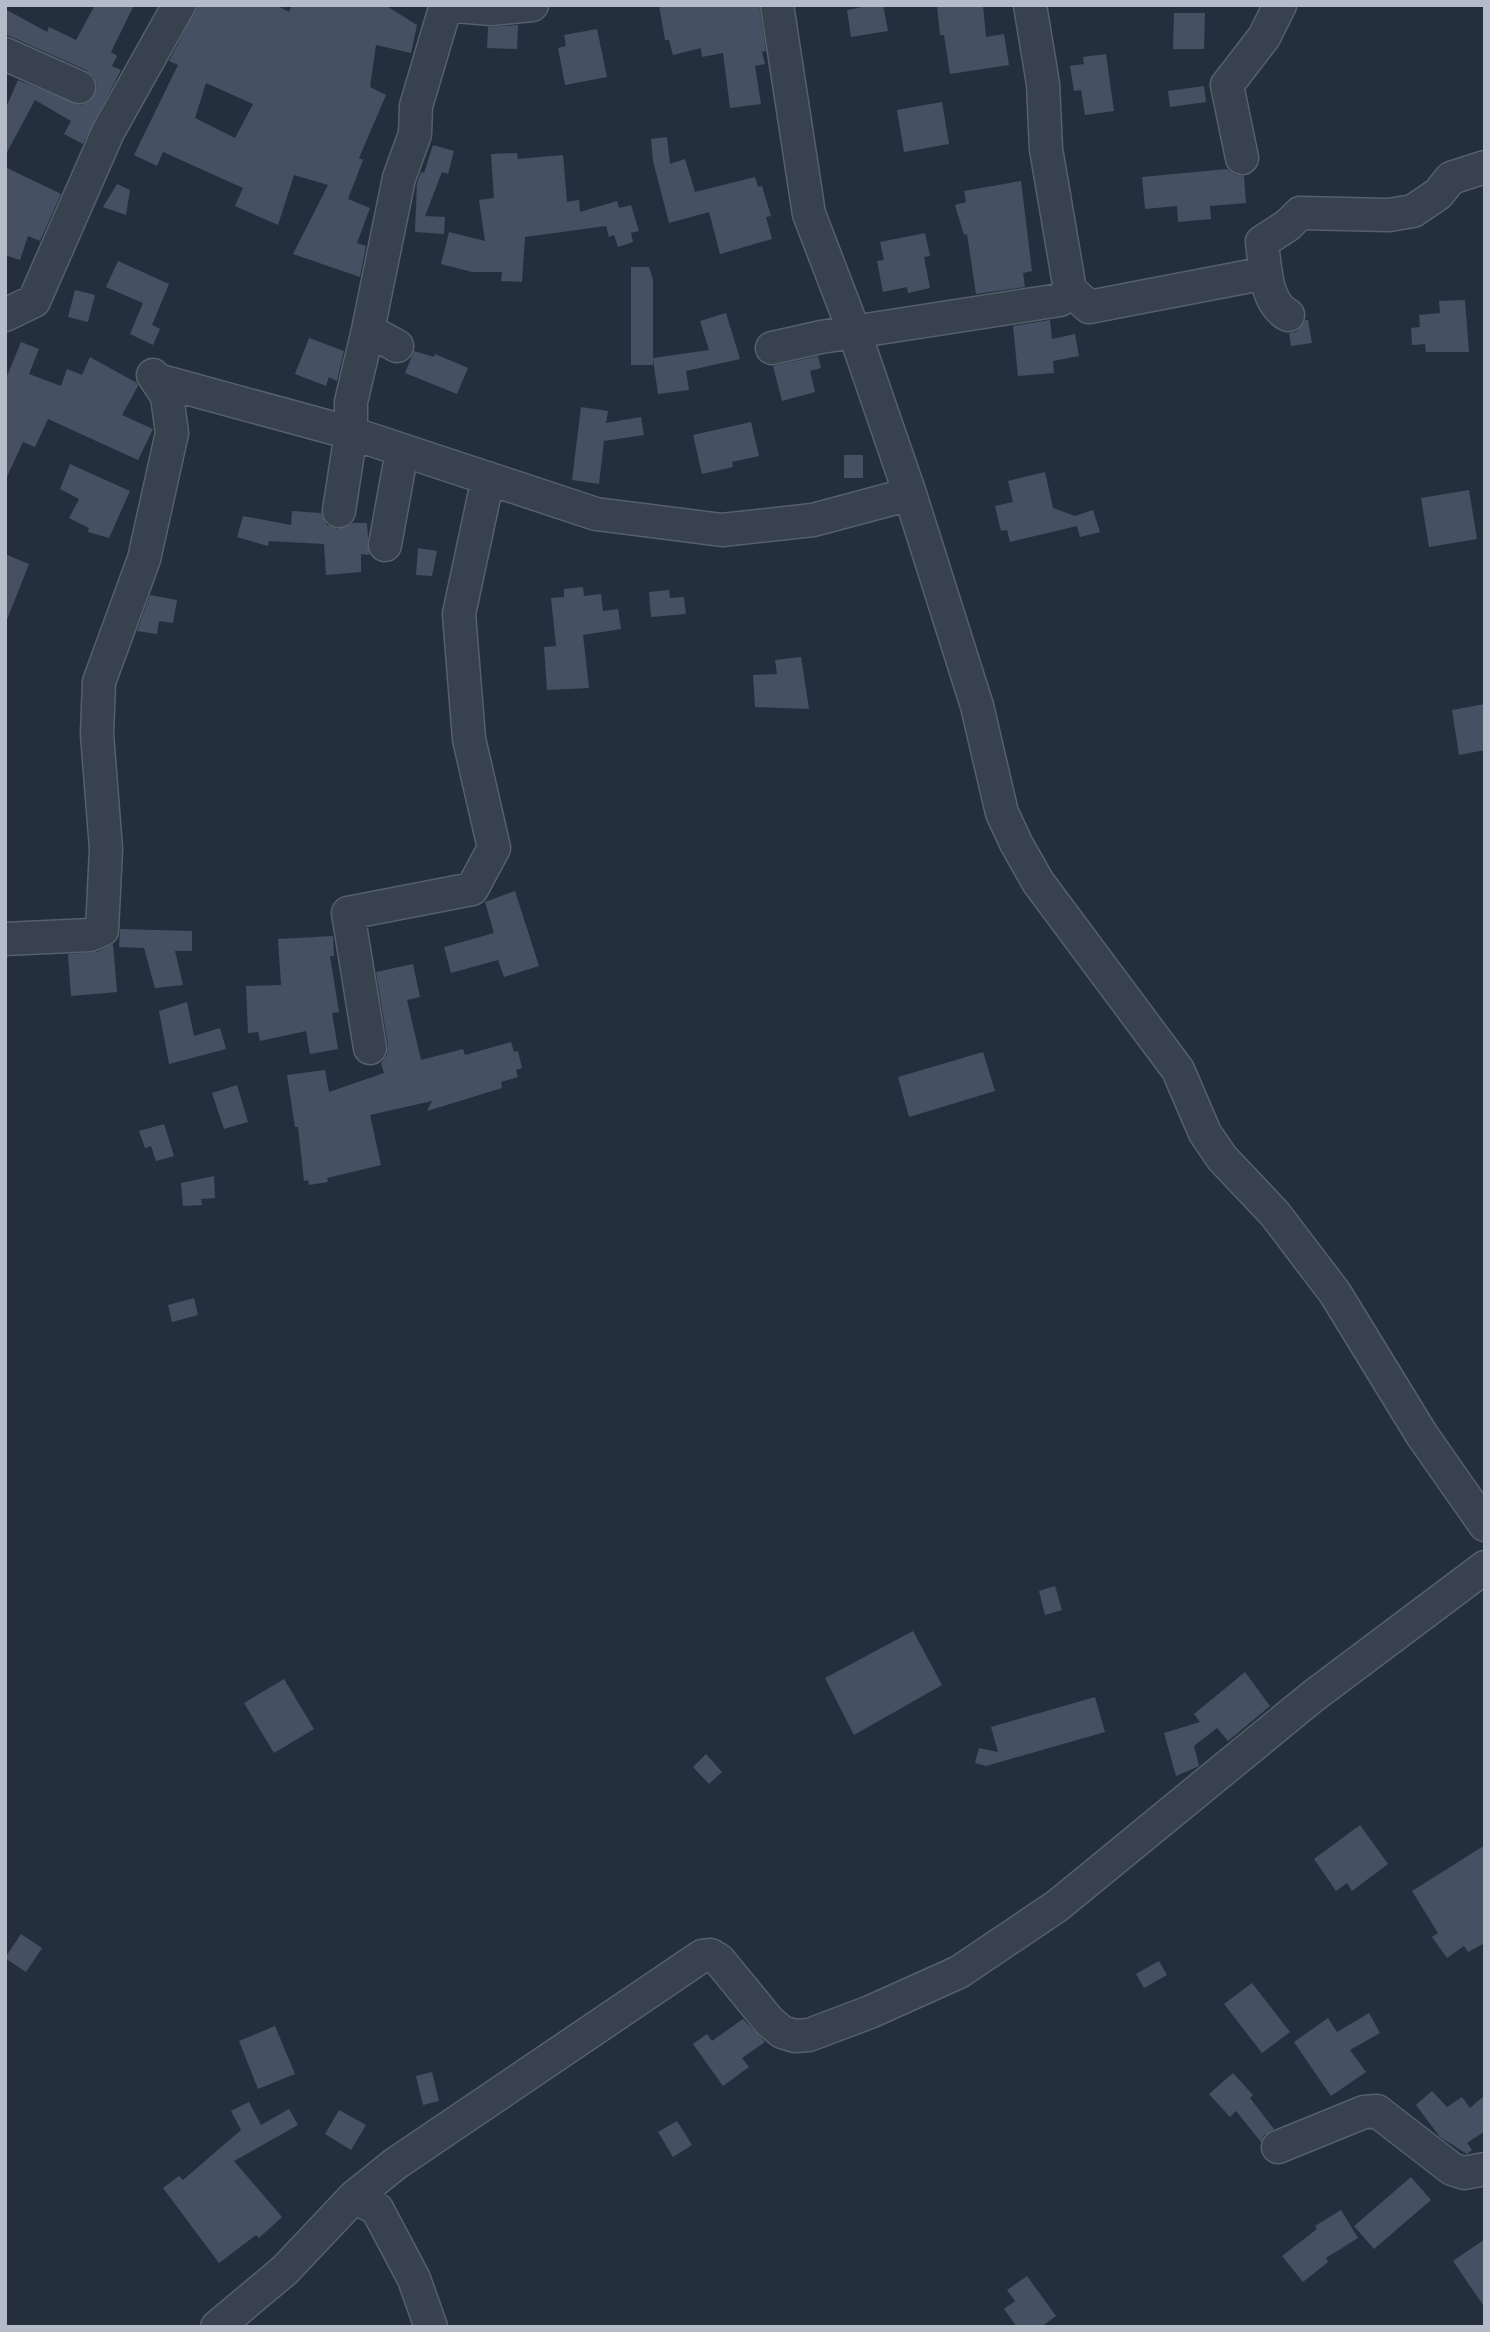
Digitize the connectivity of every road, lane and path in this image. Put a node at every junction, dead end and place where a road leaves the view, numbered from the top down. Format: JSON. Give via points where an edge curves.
{"nodes":[{"id":1,"x":179,"y":5,"type":"edge"},
{"id":2,"x":445,"y":5,"type":"edge"},
{"id":3,"x":532,"y":5,"type":"edge"},
{"id":4,"x":777,"y":5,"type":"edge"},
{"id":5,"x":1030,"y":5,"type":"edge"},
{"id":6,"x":1280,"y":5,"type":"edge"},
{"id":7,"x":5,"y":54,"type":"edge"},
{"id":8,"x":79,"y":87,"type":"dead end"},
{"id":9,"x":1242,"y":158,"type":"dead end"},
{"id":10,"x":1485,"y":167,"type":"edge"},
{"id":11,"x":1266,"y":273,"type":"junction"},
{"id":12,"x":1070,"y":290,"type":"junction"},
{"id":13,"x":5,"y":315,"type":"edge"},
{"id":14,"x":1287,"y":315,"type":"dead end"},
{"id":15,"x":368,"y":330,"type":"junction"},
{"id":16,"x":855,"y":334,"type":"junction"},
{"id":17,"x":397,"y":346,"type":"dead end"},
{"id":18,"x":772,"y":348,"type":"dead end"},
{"id":19,"x":351,"y":433,"type":"junction"},
{"id":20,"x":402,"y":451,"type":"junction"},
{"id":21,"x":488,"y":478,"type":"junction"},
{"id":22,"x":910,"y":494,"type":"junction"},
{"id":23,"x":339,"y":511,"type":"dead end"},
{"id":24,"x":385,"y":545,"type":"dead end"},
{"id":25,"x":5,"y":939,"type":"edge"},
{"id":26,"x":370,"y":1048,"type":"dead end"},
{"id":27,"x":1485,"y":1525,"type":"edge"},
{"id":28,"x":1485,"y":1567,"type":"edge"},
{"id":29,"x":1278,"y":2147,"type":"dead end"},
{"id":30,"x":1485,"y":2169,"type":"edge"},
{"id":31,"x":354,"y":2197,"type":"junction"},
{"id":32,"x":217,"y":2327,"type":"edge"},
{"id":33,"x":431,"y":2327,"type":"edge"}],
"edges":[{"from":1,"to":13,"type":"street","via":[[108,132],[34,301]]},
{"from":2,"to":3,"type":"street","via":[[491,9]]},
{"from":2,"to":15,"type":"street","via":[[416,106],[415,134],[399,178]]},
{"from":4,"to":16,"type":"street","via":[[809,214]]},
{"from":5,"to":12,"type":"street","via":[[1043,84],[1046,149]]},
{"from":6,"to":9,"type":"street","via":[[1264,37],[1227,85]]},
{"from":7,"to":8,"type":"street"},
{"from":10,"to":11,"type":"street","via":[[1451,178],[1438,194],[1413,211],[1389,215],[1300,213],[1262,242]]},
{"from":11,"to":12,"type":"street","via":[[1089,307]]},
{"from":11,"to":14,"type":"street","via":[[1278,310]]},
{"from":12,"to":16,"type":"street","via":[[1060,300]]},
{"from":15,"to":17,"type":"street"},
{"from":15,"to":19,"type":"street","via":[[351,402]]},
{"from":16,"to":18,"type":"street"},
{"from":16,"to":22,"type":"street"},
{"from":19,"to":20,"type":"street"},
{"from":19,"to":23,"type":"street"},
{"from":19,"to":25,"type":"street","via":[[155,377],[167,396],[172,433],[144,559],[99,682],[96,734],[106,849],[102,930],[90,935]]},
{"from":20,"to":21,"type":"street"},
{"from":20,"to":24,"type":"street"},
{"from":21,"to":22,"type":"street","via":[[596,514],[722,530],[813,520]]},
{"from":21,"to":26,"type":"street","via":[[459,614],[469,739],[494,848],[472,889],[348,913]]},
{"from":22,"to":27,"type":"street","via":[[977,706],[1002,813],[1038,883],[1178,1070],[1205,1133],[1223,1158],[1275,1214],[1335,1293],[1422,1435]]},
{"from":28,"to":31,"type":"street","via":[[1312,1697],[1057,1906],[959,1972],[870,2012],[809,2035],[794,2035],[769,2021],[719,1960],[702,1956]]},
{"from":29,"to":30,"type":"street","via":[[1364,2112],[1377,2111],[1451,2169],[1464,2173]]},
{"from":31,"to":32,"type":"street","via":[[285,2270]]},
{"from":31,"to":33,"type":"street","via":[[377,2209],[414,2279]]}]}
